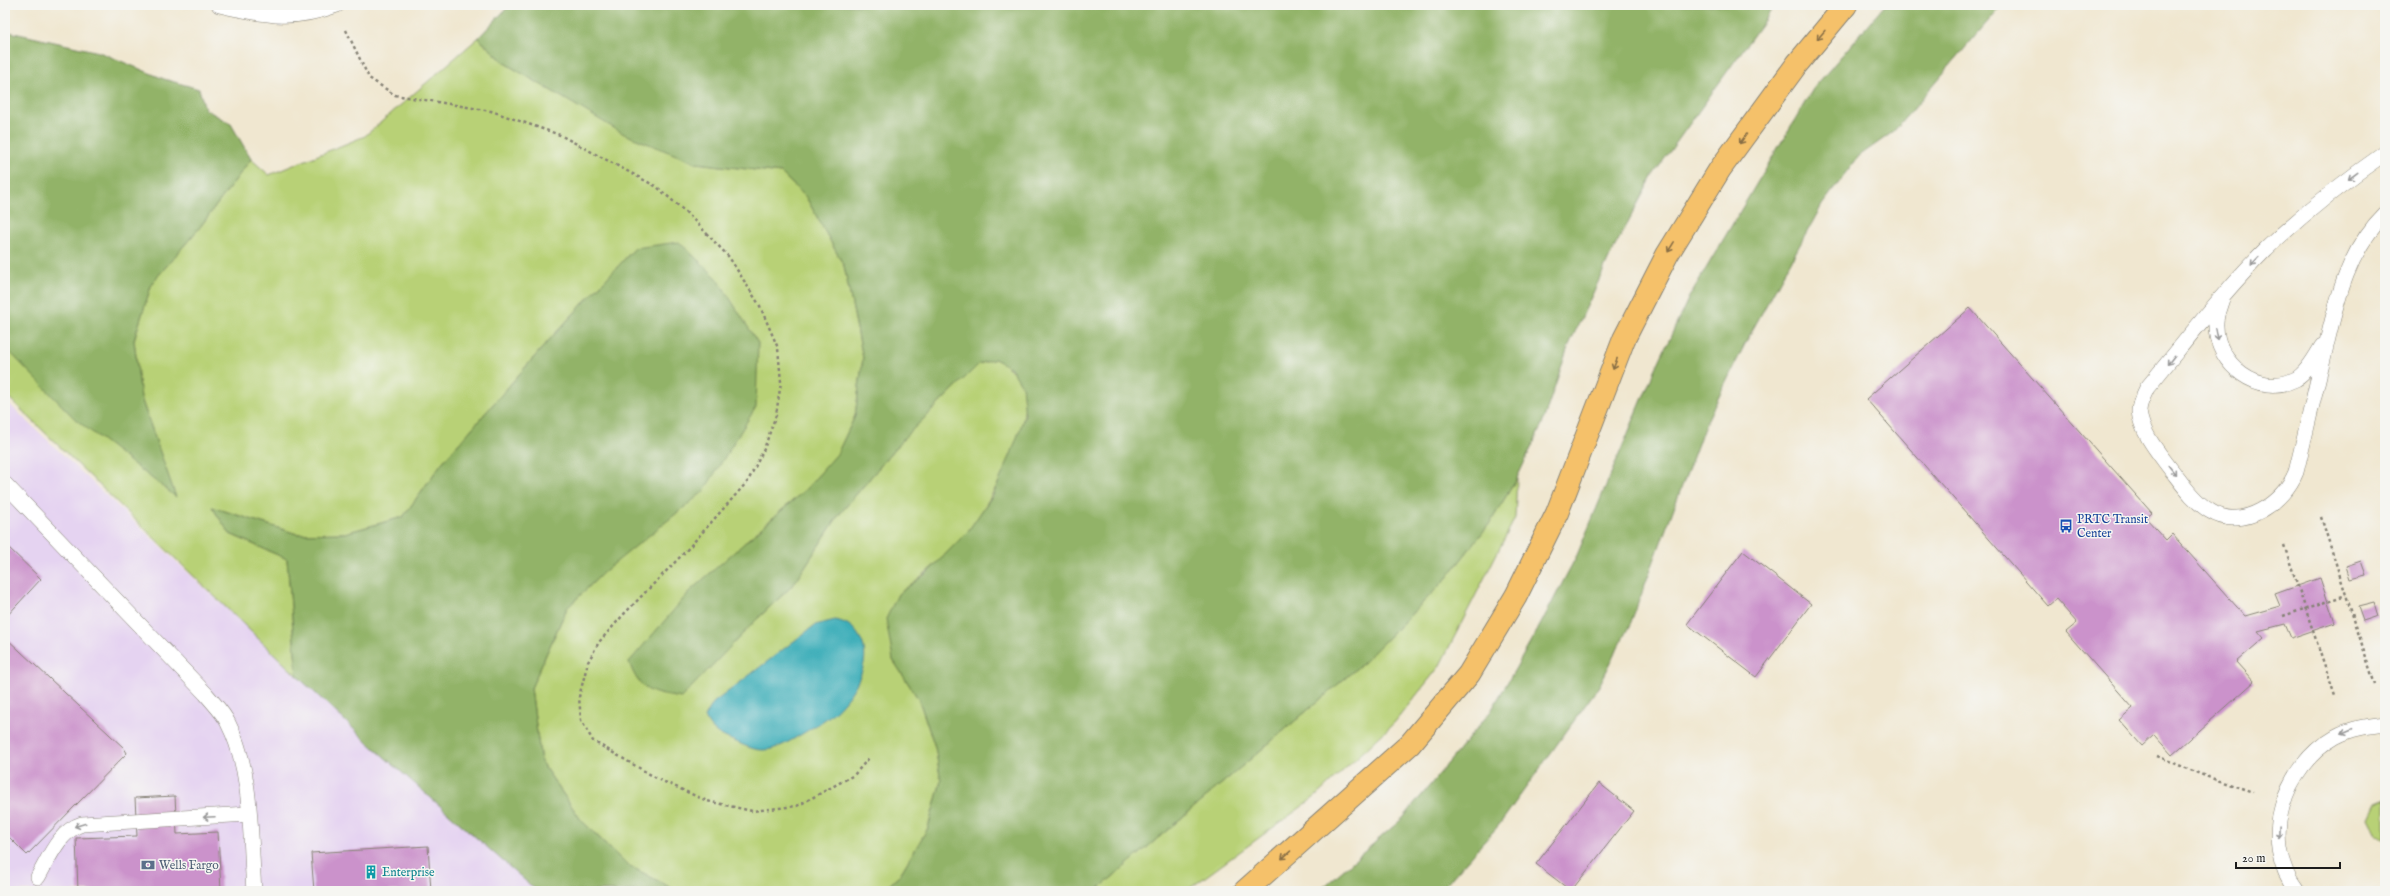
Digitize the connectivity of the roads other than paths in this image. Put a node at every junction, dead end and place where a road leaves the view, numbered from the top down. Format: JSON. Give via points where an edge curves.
{"nodes":[{"id":1,"x":219,"y":5,"type":"edge"},
{"id":2,"x":337,"y":5,"type":"edge"},
{"id":3,"x":1846,"y":5,"type":"edge"},
{"id":4,"x":2385,"y":153,"type":"edge"},
{"id":5,"x":2385,"y":214,"type":"edge"},
{"id":6,"x":2223,"y":296,"type":"junction"},
{"id":7,"x":2329,"y":332,"type":"junction"},
{"id":8,"x":5,"y":484,"type":"edge"},
{"id":9,"x":2385,"y":724,"type":"edge"},
{"id":10,"x":248,"y":814,"type":"junction"},
{"id":11,"x":38,"y":877,"type":"dead end"},
{"id":12,"x":254,"y":891,"type":"edge"},
{"id":13,"x":1245,"y":891,"type":"edge"},
{"id":14,"x":2297,"y":891,"type":"edge"}],
"edges":[{"from":1,"to":2,"type":"lane","via":[[287,17],[313,14]]},
{"from":3,"to":13,"type":"highway","one_way":true,"via":[[1797,64],[1720,169],[1667,255],[1624,339],[1557,513],[1516,596],[1469,674],[1410,744]]},
{"from":4,"to":6,"type":"lane","one_way":true,"via":[[2322,200],[2266,250]]},
{"from":5,"to":7,"type":"lane","via":[[2370,230],[2353,258],[2338,295]]},
{"from":6,"to":7,"type":"lane","one_way":true,"via":[[2216,326],[2217,339],[2224,356],[2233,368],[2258,382],[2278,384],[2296,379],[2312,361]]},
{"from":6,"to":7,"type":"lane","one_way":true,"via":[[2147,388],[2139,409],[2140,418],[2154,448],[2192,495],[2219,516],[2230,518],[2269,507],[2284,494],[2291,483],[2296,472]]},
{"from":8,"to":10,"type":"lane","via":[[206,694],[228,722],[241,754]]},
{"from":9,"to":14,"type":"lane","one_way":true,"via":[[2356,728],[2336,736],[2307,758],[2284,796],[2280,817],[2281,859],[2288,878]]},
{"from":10,"to":11,"type":"lane","one_way":true,"via":[[82,824],[69,831],[55,847]]},
{"from":10,"to":12,"type":"lane"}]}
